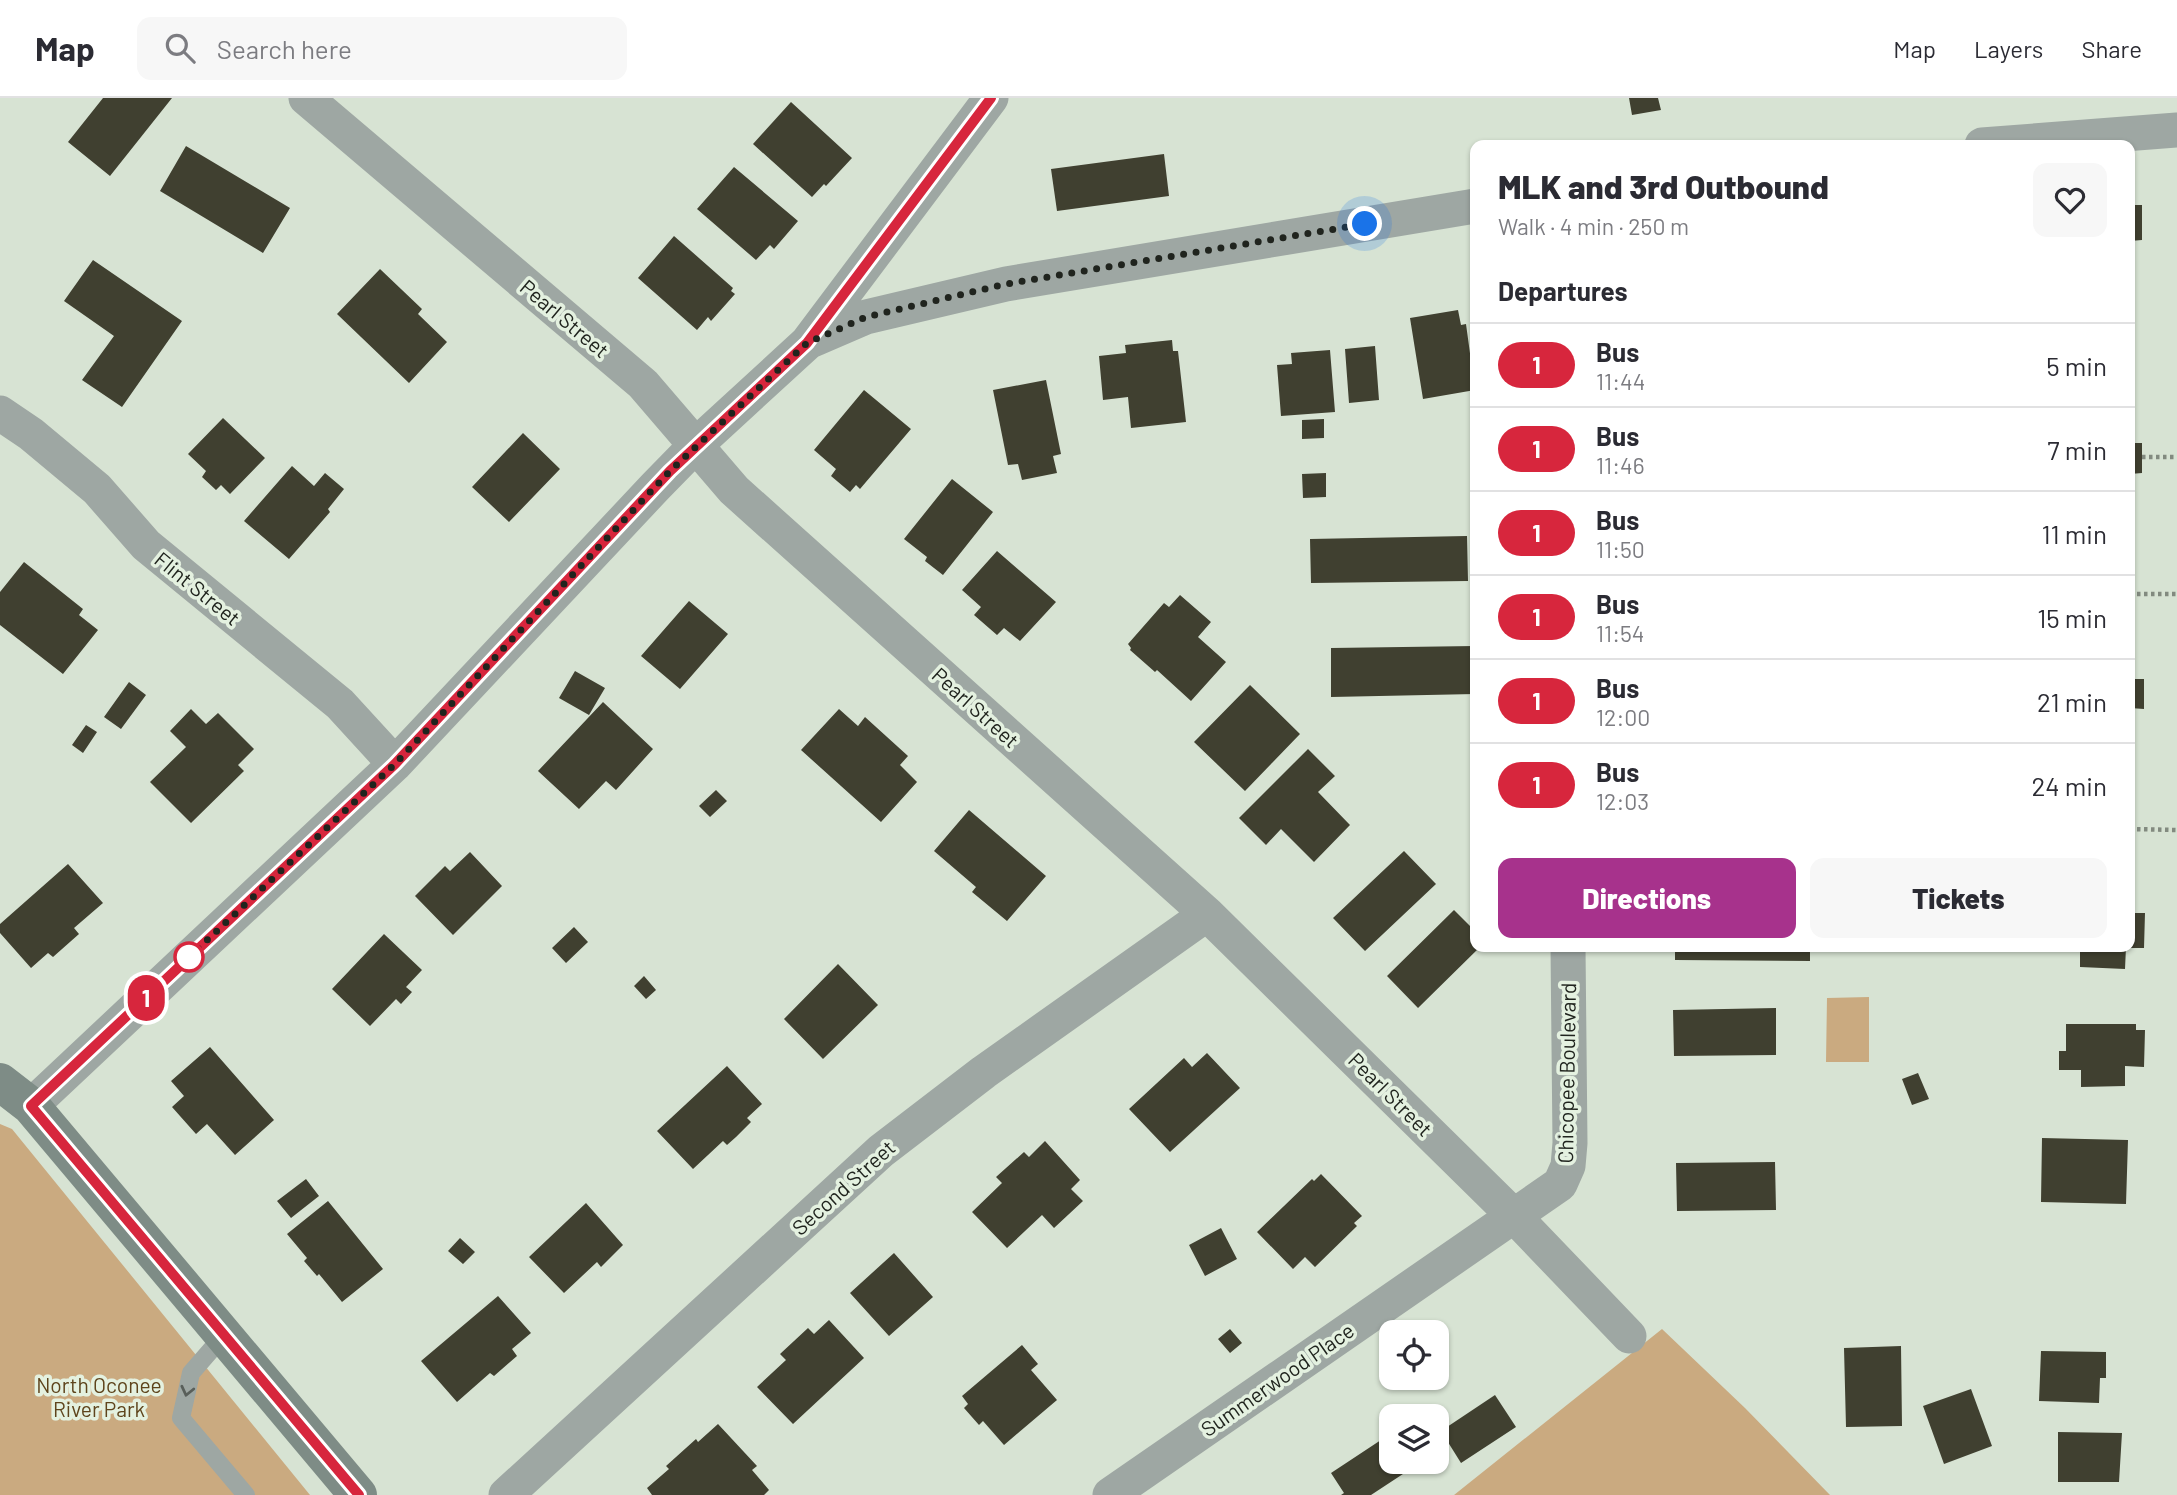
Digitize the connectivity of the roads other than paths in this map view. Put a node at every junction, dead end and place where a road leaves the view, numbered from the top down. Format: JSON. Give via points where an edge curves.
{"nodes":[{"id":1,"x":306,"y":98,"type":"edge"},
{"id":2,"x":991,"y":98,"type":"edge"},
{"id":3,"x":2177,"y":130,"type":"edge"},
{"id":4,"x":2047,"y":140,"type":"edge"},
{"id":5,"x":1470,"y":207,"type":"edge"},
{"id":6,"x":807,"y":343,"type":"junction"},
{"id":7,"x":0,"y":413,"type":"edge"},
{"id":8,"x":697,"y":444,"type":"junction"},
{"id":9,"x":395,"y":764,"type":"junction"},
{"id":10,"x":1207,"y":914,"type":"junction"},
{"id":11,"x":1567,"y":952,"type":"edge"},
{"id":12,"x":0,"y":1082,"type":"edge"},
{"id":13,"x":31,"y":1106,"type":"junction"},
{"id":14,"x":1514,"y":1216,"type":"junction"},
{"id":15,"x":224,"y":1335,"type":"junction"},
{"id":16,"x":1629,"y":1336,"type":"dead end"},
{"id":17,"x":246,"y":1495,"type":"edge"},
{"id":18,"x":359,"y":1495,"type":"edge"},
{"id":19,"x":506,"y":1495,"type":"edge"},
{"id":20,"x":1110,"y":1495,"type":"edge"}],
"edges":[{"from":1,"to":8,"type":"street","name":"Pearl Street","via":[[643,384]]},
{"from":2,"to":6,"type":"street"},
{"from":3,"to":4,"type":"street"},
{"from":5,"to":6,"type":"street","via":[[1006,284],[866,317]]},
{"from":6,"to":8,"type":"street"},
{"from":7,"to":9,"type":"street","name":"Flint Street","via":[[97,489],[146,545],[340,704]]},
{"from":8,"to":9,"type":"street"},
{"from":8,"to":10,"type":"street","name":"Pearl Street","via":[[734,490]]},
{"from":9,"to":13,"type":"street"},
{"from":10,"to":14,"type":"street","name":"Pearl Street"},
{"from":10,"to":19,"type":"street","name":"Second Street","via":[[881,1151]]},
{"from":11,"to":14,"type":"street","name":"Chicopee Boulevard","via":[[1568,1166],[1560,1184]]},
{"from":12,"to":13,"type":"street"},
{"from":13,"to":15,"type":"street"},
{"from":14,"to":16,"type":"street","name":"Pearl Street"},
{"from":14,"to":20,"type":"street","name":"Summerwood Place"},
{"from":15,"to":17,"type":"lane","one_way":true,"via":[[191,1373],[181,1418]]},
{"from":15,"to":18,"type":"street"}]}
